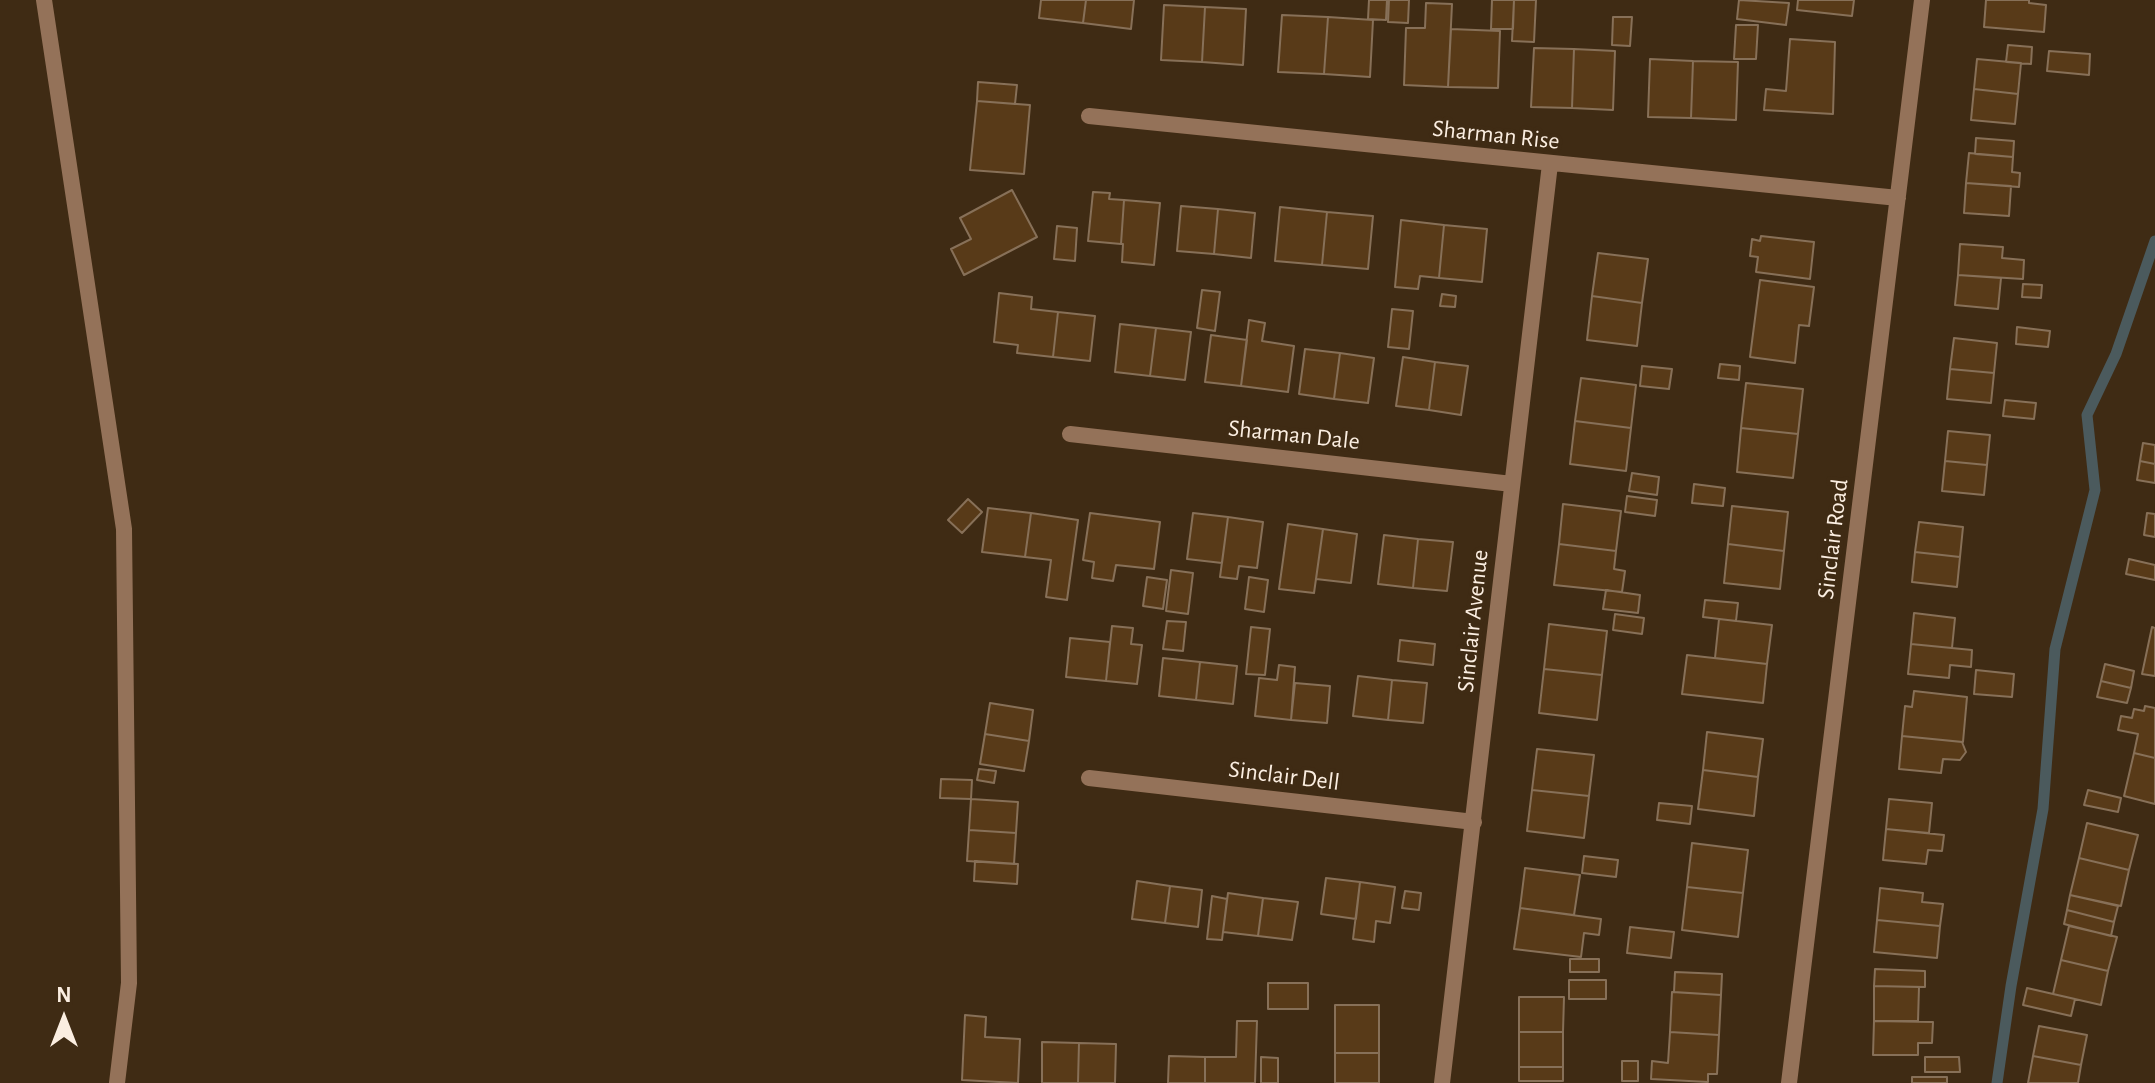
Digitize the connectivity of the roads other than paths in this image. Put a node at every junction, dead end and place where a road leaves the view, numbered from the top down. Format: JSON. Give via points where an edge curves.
{"nodes":[{"id":1,"x":44,"y":0,"type":"edge"},
{"id":2,"x":1922,"y":0,"type":"edge"},
{"id":3,"x":1089,"y":116,"type":"dead end"},
{"id":4,"x":1550,"y":164,"type":"junction"},
{"id":5,"x":1898,"y":198,"type":"junction"},
{"id":6,"x":1070,"y":434,"type":"dead end"},
{"id":7,"x":1512,"y":484,"type":"junction"},
{"id":8,"x":1089,"y":778,"type":"dead end"},
{"id":9,"x":1474,"y":822,"type":"junction"},
{"id":10,"x":117,"y":1083,"type":"edge"},
{"id":11,"x":1442,"y":1083,"type":"edge"},
{"id":12,"x":1789,"y":1083,"type":"edge"}],
"edges":[{"from":1,"to":10,"type":"street","via":[[124,529],[129,983]]},
{"from":2,"to":5,"type":"street","name":"Sinclair Road"},
{"from":3,"to":4,"type":"street","name":"Sharman Rise"},
{"from":4,"to":5,"type":"street","name":"Sharman Rise"},
{"from":4,"to":7,"type":"street","name":"Sinclair Avenue"},
{"from":5,"to":12,"type":"street","name":"Sinclair Road"},
{"from":6,"to":7,"type":"street","name":"Sharman Dale"},
{"from":7,"to":9,"type":"street","name":"Sinclair Avenue"},
{"from":8,"to":9,"type":"street","name":"Sinclair Dell"},
{"from":9,"to":11,"type":"street","name":"Sinclair Avenue"}]}
